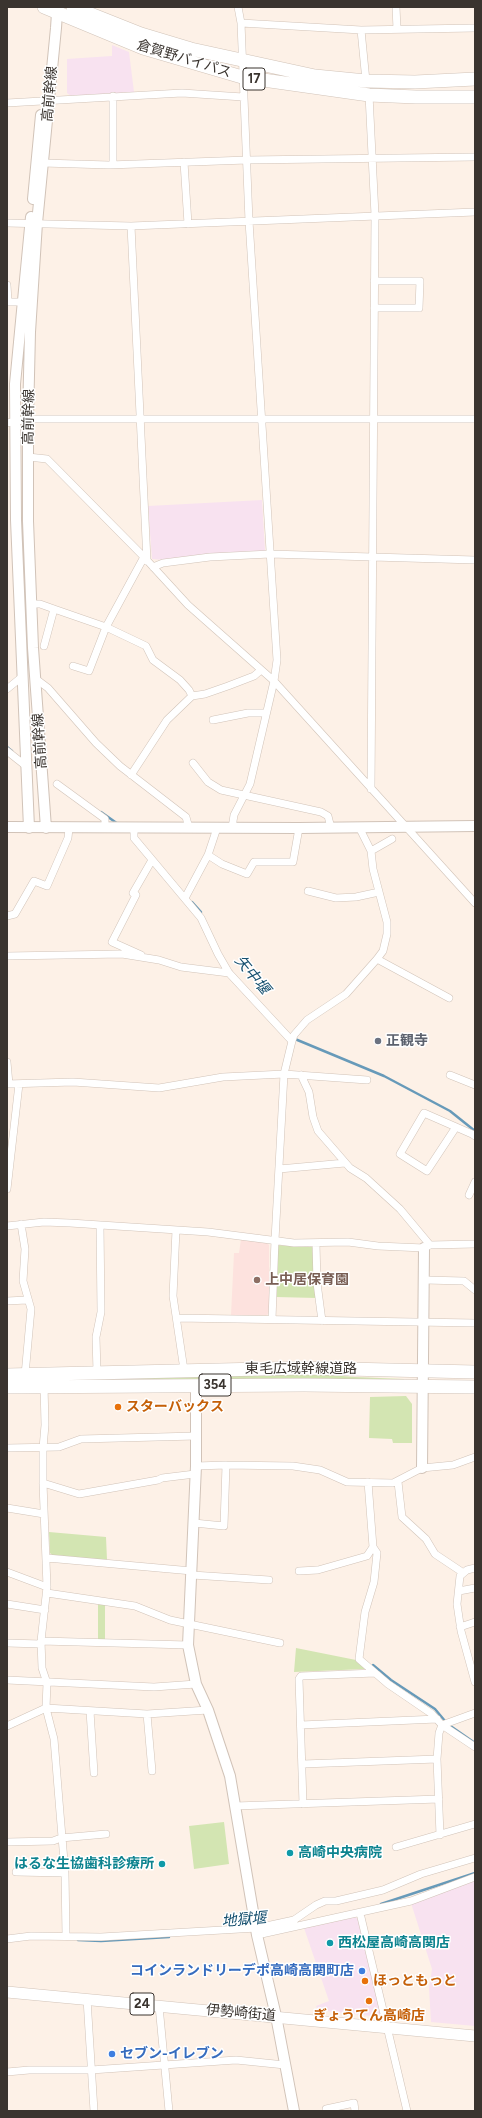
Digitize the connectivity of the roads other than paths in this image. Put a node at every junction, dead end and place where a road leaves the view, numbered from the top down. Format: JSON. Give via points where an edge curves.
{"nodes":[{"id":1,"x":73,"y":7,"type":"edge"},
{"id":2,"x":238,"y":7,"type":"edge"},
{"id":3,"x":396,"y":7,"type":"edge"},
{"id":4,"x":52,"y":9,"type":"edge"},
{"id":5,"x":241,"y":23,"type":"junction"},
{"id":6,"x":475,"y":28,"type":"edge"},
{"id":7,"x":397,"y":29,"type":"junction"},
{"id":8,"x":361,"y":30,"type":"junction"},
{"id":9,"x":242,"y":62,"type":"junction"},
{"id":10,"x":242,"y":77,"type":"junction"},
{"id":11,"x":475,"y":80,"type":"edge"},
{"id":12,"x":366,"y":81,"type":"junction"},
{"id":13,"x":369,"y":95,"type":"junction"},
{"id":14,"x":113,"y":96,"type":"junction"},
{"id":15,"x":243,"y":97,"type":"junction"},
{"id":16,"x":475,"y":97,"type":"edge"},
{"id":17,"x":46,"y":101,"type":"junction"},
{"id":18,"x":7,"y":103,"type":"edge"},
{"id":19,"x":475,"y":157,"type":"edge"},
{"id":20,"x":372,"y":158,"type":"junction"},
{"id":21,"x":247,"y":160,"type":"junction"},
{"id":22,"x":184,"y":162,"type":"junction"},
{"id":23,"x":43,"y":163,"type":"junction"},
{"id":24,"x":113,"y":165,"type":"junction"},
{"id":25,"x":475,"y":212,"type":"edge"},
{"id":26,"x":375,"y":215,"type":"junction"},
{"id":27,"x":249,"y":221,"type":"junction"},
{"id":28,"x":7,"y":223,"type":"edge"},
{"id":29,"x":34,"y":223,"type":"junction"},
{"id":30,"x":188,"y":224,"type":"junction"},
{"id":31,"x":131,"y":226,"type":"junction"},
{"id":32,"x":374,"y":281,"type":"junction"},
{"id":33,"x":7,"y":285,"type":"edge"},
{"id":34,"x":7,"y":302,"type":"edge"},
{"id":35,"x":22,"y":302,"type":"junction"},
{"id":36,"x":374,"y":308,"type":"junction"},
{"id":37,"x":28,"y":419,"type":"junction"},
{"id":38,"x":141,"y":419,"type":"junction"},
{"id":39,"x":261,"y":419,"type":"junction"},
{"id":40,"x":374,"y":419,"type":"junction"},
{"id":41,"x":475,"y":419,"type":"edge"},
{"id":42,"x":12,"y":422,"type":"edge"},
{"id":43,"x":28,"y":457,"type":"junction"},
{"id":44,"x":270,"y":554,"type":"junction"},
{"id":45,"x":372,"y":556,"type":"junction"},
{"id":46,"x":146,"y":559,"type":"junction"},
{"id":47,"x":475,"y":560,"type":"edge"},
{"id":48,"x":153,"y":567,"type":"junction"},
{"id":49,"x":31,"y":604,"type":"junction"},
{"id":50,"x":54,"y":609,"type":"junction"},
{"id":51,"x":106,"y":627,"type":"junction"},
{"id":52,"x":44,"y":646,"type":"dead end"},
{"id":53,"x":73,"y":666,"type":"dead end"},
{"id":54,"x":261,"y":670,"type":"junction"},
{"id":55,"x":23,"y":676,"type":"junction"},
{"id":56,"x":36,"y":679,"type":"junction"},
{"id":57,"x":274,"y":681,"type":"junction"},
{"id":58,"x":7,"y":689,"type":"edge"},
{"id":59,"x":192,"y":696,"type":"junction"},
{"id":60,"x":265,"y":713,"type":"junction"},
{"id":61,"x":213,"y":720,"type":"dead end"},
{"id":62,"x":7,"y":752,"type":"edge"},
{"id":63,"x":193,"y":763,"type":"dead end"},
{"id":64,"x":26,"y":766,"type":"junction"},
{"id":65,"x":131,"y":775,"type":"junction"},
{"id":66,"x":57,"y":784,"type":"dead end"},
{"id":67,"x":372,"y":789,"type":"junction"},
{"id":68,"x":244,"y":795,"type":"junction"},
{"id":69,"x":475,"y":826,"type":"edge"},
{"id":70,"x":7,"y":827,"type":"edge"},
{"id":71,"x":359,"y":827,"type":"junction"},
{"id":72,"x":406,"y":827,"type":"junction"},
{"id":73,"x":29,"y":828,"type":"junction"},
{"id":74,"x":46,"y":828,"type":"junction"},
{"id":75,"x":69,"y":828,"type":"junction"},
{"id":76,"x":105,"y":828,"type":"junction"},
{"id":77,"x":134,"y":828,"type":"junction"},
{"id":78,"x":189,"y":828,"type":"junction"},
{"id":79,"x":217,"y":828,"type":"junction"},
{"id":80,"x":232,"y":828,"type":"junction"},
{"id":81,"x":299,"y":828,"type":"junction"},
{"id":82,"x":330,"y":828,"type":"junction"},
{"id":83,"x":392,"y":839,"type":"dead end"},
{"id":84,"x":371,"y":851,"type":"junction"},
{"id":85,"x":208,"y":855,"type":"junction"},
{"id":86,"x":152,"y":860,"type":"junction"},
{"id":87,"x":308,"y":891,"type":"dead end"},
{"id":88,"x":379,"y":892,"type":"junction"},
{"id":89,"x":185,"y":898,"type":"junction"},
{"id":90,"x":475,"y":903,"type":"edge"},
{"id":91,"x":7,"y":916,"type":"edge"},
{"id":92,"x":7,"y":956,"type":"edge"},
{"id":93,"x":150,"y":959,"type":"junction"},
{"id":94,"x":377,"y":959,"type":"junction"},
{"id":95,"x":229,"y":973,"type":"junction"},
{"id":96,"x":449,"y":998,"type":"dead end"},
{"id":97,"x":292,"y":1041,"type":"junction"},
{"id":98,"x":7,"y":1062,"type":"edge"},
{"id":99,"x":284,"y":1074,"type":"junction"},
{"id":100,"x":301,"y":1075,"type":"junction"},
{"id":101,"x":450,"y":1075,"type":"dead end"},
{"id":102,"x":367,"y":1080,"type":"dead end"},
{"id":103,"x":8,"y":1084,"type":"edge"},
{"id":104,"x":19,"y":1084,"type":"junction"},
{"id":105,"x":475,"y":1085,"type":"edge"},
{"id":106,"x":456,"y":1127,"type":"junction"},
{"id":107,"x":475,"y":1136,"type":"edge"},
{"id":108,"x":345,"y":1163,"type":"junction"},
{"id":109,"x":278,"y":1169,"type":"junction"},
{"id":110,"x":475,"y":1182,"type":"edge"},
{"id":111,"x":7,"y":1189,"type":"edge"},
{"id":112,"x":469,"y":1195,"type":"dead end"},
{"id":113,"x":21,"y":1224,"type":"junction"},
{"id":114,"x":100,"y":1225,"type":"junction"},
{"id":115,"x":7,"y":1226,"type":"edge"},
{"id":116,"x":176,"y":1230,"type":"junction"},
{"id":117,"x":274,"y":1240,"type":"junction"},
{"id":118,"x":316,"y":1243,"type":"junction"},
{"id":119,"x":475,"y":1244,"type":"edge"},
{"id":120,"x":427,"y":1246,"type":"junction"},
{"id":121,"x":425,"y":1280,"type":"junction"},
{"id":122,"x":473,"y":1287,"type":"edge"},
{"id":123,"x":27,"y":1300,"type":"junction"},
{"id":124,"x":7,"y":1301,"type":"edge"},
{"id":125,"x":177,"y":1318,"type":"junction"},
{"id":126,"x":272,"y":1319,"type":"junction"},
{"id":127,"x":322,"y":1320,"type":"junction"},
{"id":128,"x":424,"y":1322,"type":"junction"},
{"id":129,"x":475,"y":1324,"type":"edge"},
{"id":130,"x":184,"y":1370,"type":"junction"},
{"id":131,"x":423,"y":1370,"type":"junction"},
{"id":132,"x":97,"y":1372,"type":"junction"},
{"id":133,"x":475,"y":1372,"type":"edge"},
{"id":134,"x":7,"y":1375,"type":"edge"},
{"id":135,"x":25,"y":1375,"type":"junction"},
{"id":136,"x":44,"y":1380,"type":"junction"},
{"id":137,"x":196,"y":1385,"type":"junction"},
{"id":138,"x":422,"y":1386,"type":"junction"},
{"id":139,"x":7,"y":1387,"type":"edge"},
{"id":140,"x":475,"y":1387,"type":"edge"},
{"id":141,"x":196,"y":1436,"type":"junction"},
{"id":142,"x":7,"y":1448,"type":"edge"},
{"id":143,"x":43,"y":1448,"type":"junction"},
{"id":144,"x":475,"y":1457,"type":"edge"},
{"id":145,"x":226,"y":1465,"type":"junction"},
{"id":146,"x":422,"y":1468,"type":"junction"},
{"id":147,"x":196,"y":1470,"type":"junction"},
{"id":148,"x":368,"y":1482,"type":"junction"},
{"id":149,"x":398,"y":1482,"type":"junction"},
{"id":150,"x":43,"y":1483,"type":"junction"},
{"id":151,"x":7,"y":1508,"type":"edge"},
{"id":152,"x":44,"y":1514,"type":"junction"},
{"id":153,"x":194,"y":1523,"type":"junction"},
{"id":154,"x":373,"y":1547,"type":"junction"},
{"id":155,"x":47,"y":1558,"type":"junction"},
{"id":156,"x":475,"y":1568,"type":"edge"},
{"id":157,"x":299,"y":1571,"type":"dead end"},
{"id":158,"x":7,"y":1572,"type":"edge"},
{"id":159,"x":462,"y":1572,"type":"junction"},
{"id":160,"x":192,"y":1573,"type":"junction"},
{"id":161,"x":270,"y":1580,"type":"dead end"},
{"id":162,"x":475,"y":1588,"type":"edge"},
{"id":163,"x":47,"y":1590,"type":"junction"},
{"id":164,"x":459,"y":1591,"type":"junction"},
{"id":165,"x":7,"y":1604,"type":"edge"},
{"id":166,"x":45,"y":1610,"type":"junction"},
{"id":167,"x":475,"y":1622,"type":"edge"},
{"id":168,"x":191,"y":1624,"type":"junction"},
{"id":169,"x":460,"y":1627,"type":"junction"},
{"id":170,"x":7,"y":1642,"type":"edge"},
{"id":171,"x":41,"y":1642,"type":"junction"},
{"id":172,"x":280,"y":1643,"type":"dead end"},
{"id":173,"x":188,"y":1645,"type":"junction"},
{"id":174,"x":471,"y":1649,"type":"edge"},
{"id":175,"x":473,"y":1664,"type":"edge"},
{"id":176,"x":375,"y":1673,"type":"junction"},
{"id":177,"x":7,"y":1680,"type":"edge"},
{"id":178,"x":475,"y":1682,"type":"edge"},
{"id":179,"x":47,"y":1683,"type":"junction"},
{"id":180,"x":196,"y":1684,"type":"junction"},
{"id":181,"x":46,"y":1708,"type":"junction"},
{"id":182,"x":208,"y":1710,"type":"junction"},
{"id":183,"x":90,"y":1712,"type":"junction"},
{"id":184,"x":475,"y":1713,"type":"edge"},
{"id":185,"x":147,"y":1714,"type":"junction"},
{"id":186,"x":436,"y":1719,"type":"junction"},
{"id":187,"x":301,"y":1725,"type":"junction"},
{"id":188,"x":7,"y":1726,"type":"edge"},
{"id":189,"x":442,"y":1726,"type":"junction"},
{"id":190,"x":475,"y":1747,"type":"edge"},
{"id":191,"x":437,"y":1759,"type":"junction"},
{"id":192,"x":303,"y":1764,"type":"junction"},
{"id":193,"x":152,"y":1771,"type":"dead end"},
{"id":194,"x":94,"y":1773,"type":"dead end"},
{"id":195,"x":439,"y":1800,"type":"junction"},
{"id":196,"x":303,"y":1804,"type":"junction"},
{"id":197,"x":236,"y":1806,"type":"junction"},
{"id":198,"x":475,"y":1824,"type":"edge"},
{"id":199,"x":106,"y":1834,"type":"dead end"},
{"id":200,"x":440,"y":1835,"type":"junction"},
{"id":201,"x":61,"y":1838,"type":"junction"},
{"id":202,"x":7,"y":1842,"type":"edge"},
{"id":203,"x":396,"y":1847,"type":"dead end"},
{"id":204,"x":475,"y":1858,"type":"edge"},
{"id":205,"x":16,"y":1872,"type":"dead end"},
{"id":206,"x":65,"y":1873,"type":"junction"},
{"id":207,"x":475,"y":1877,"type":"edge"},
{"id":208,"x":360,"y":1913,"type":"junction"},
{"id":209,"x":258,"y":1931,"type":"junction"},
{"id":210,"x":66,"y":1936,"type":"junction"},
{"id":211,"x":7,"y":1939,"type":"edge"},
{"id":212,"x":7,"y":1992,"type":"edge"},
{"id":213,"x":87,"y":1999,"type":"junction"},
{"id":214,"x":159,"y":2006,"type":"junction"},
{"id":215,"x":276,"y":2016,"type":"junction"},
{"id":216,"x":388,"y":2027,"type":"junction"},
{"id":217,"x":475,"y":2036,"type":"edge"},
{"id":218,"x":286,"y":2065,"type":"junction"},
{"id":219,"x":163,"y":2066,"type":"junction"},
{"id":220,"x":91,"y":2070,"type":"junction"},
{"id":221,"x":7,"y":2072,"type":"edge"},
{"id":222,"x":94,"y":2111,"type":"edge"},
{"id":223,"x":169,"y":2111,"type":"edge"},
{"id":224,"x":294,"y":2111,"type":"edge"},
{"id":225,"x":326,"y":2111,"type":"edge"},
{"id":226,"x":355,"y":2111,"type":"edge"},
{"id":227,"x":407,"y":2111,"type":"edge"}],
"edges":[{"from":1,"to":9,"type":"highway","name":"倉賀野バイパス","number":"17","via":[[141,34]]},
{"from":2,"to":5,"type":"street"},
{"from":3,"to":7,"type":"street"},
{"from":4,"to":10,"type":"highway","name":"倉賀野バイパス","number":"17","via":[[143,48]]},
{"from":4,"to":17,"type":"street","name":"高前幹線"},
{"from":5,"to":8,"type":"street"},
{"from":5,"to":9,"type":"street"},
{"from":6,"to":7,"type":"street"},
{"from":7,"to":8,"type":"street"},
{"from":8,"to":12,"type":"street"},
{"from":9,"to":10,"type":"street"},
{"from":9,"to":12,"type":"highway","name":"倉賀野バイパス","number":"17","via":[[315,76]]},
{"from":10,"to":13,"type":"highway","name":"倉賀野バイパス","number":"17"},
{"from":10,"to":15,"type":"street"},
{"from":11,"to":12,"type":"highway","name":"倉賀野バイパス","number":"17"},
{"from":13,"to":16,"type":"highway","name":"倉賀野バイパス","number":"17"},
{"from":13,"to":20,"type":"street"},
{"from":14,"to":15,"type":"street","via":[[182,93]]},
{"from":14,"to":17,"type":"street"},
{"from":14,"to":24,"type":"street"},
{"from":15,"to":21,"type":"street"},
{"from":17,"to":18,"type":"street"},
{"from":17,"to":23,"type":"street","name":"高前幹線"},
{"from":17,"to":29,"type":"street","name":"高前幹線"},
{"from":19,"to":20,"type":"street"},
{"from":20,"to":21,"type":"street"},
{"from":20,"to":26,"type":"street"},
{"from":21,"to":22,"type":"street"},
{"from":21,"to":27,"type":"street"},
{"from":22,"to":24,"type":"street"},
{"from":22,"to":30,"type":"street"},
{"from":23,"to":24,"type":"street"},
{"from":23,"to":29,"type":"street","name":"高前幹線"},
{"from":25,"to":26,"type":"street"},
{"from":26,"to":27,"type":"street"},
{"from":26,"to":32,"type":"street"},
{"from":27,"to":30,"type":"street"},
{"from":27,"to":39,"type":"street"},
{"from":28,"to":29,"type":"street"},
{"from":29,"to":31,"type":"street"},
{"from":29,"to":35,"type":"street","name":"高前幹線"},
{"from":29,"to":37,"type":"street","name":"高前幹線"},
{"from":30,"to":31,"type":"street"},
{"from":31,"to":38,"type":"street"},
{"from":32,"to":36,"type":"street"},
{"from":32,"to":36,"type":"street","via":[[420,281],[419,308]]},
{"from":33,"to":34,"type":"street"},
{"from":34,"to":35,"type":"street"},
{"from":35,"to":42,"type":"street","name":"高前幹線"},
{"from":36,"to":40,"type":"street"},
{"from":37,"to":38,"type":"street"},
{"from":37,"to":42,"type":"street"},
{"from":37,"to":43,"type":"street","name":"高前幹線"},
{"from":38,"to":39,"type":"street"},
{"from":38,"to":46,"type":"street"},
{"from":39,"to":40,"type":"street"},
{"from":39,"to":44,"type":"street"},
{"from":40,"to":41,"type":"street"},
{"from":40,"to":45,"type":"street"},
{"from":42,"to":55,"type":"street","name":"高前幹線"},
{"from":43,"to":46,"type":"street","via":[[47,459]]},
{"from":43,"to":49,"type":"street","name":"高前幹線"},
{"from":44,"to":45,"type":"street"},
{"from":44,"to":48,"type":"street","via":[[210,557],[163,563]]},
{"from":44,"to":57,"type":"street","via":[[277,660]]},
{"from":45,"to":47,"type":"street"},
{"from":45,"to":67,"type":"street"},
{"from":46,"to":48,"type":"street"},
{"from":46,"to":51,"type":"street"},
{"from":48,"to":54,"type":"street","via":[[188,605]]},
{"from":49,"to":50,"type":"street"},
{"from":49,"to":56,"type":"street","name":"高前幹線"},
{"from":50,"to":51,"type":"street"},
{"from":50,"to":52,"type":"street"},
{"from":51,"to":53,"type":"street","via":[[89,671]]},
{"from":51,"to":59,"type":"street","via":[[146,646],[153,660],[180,680]]},
{"from":54,"to":57,"type":"street"},
{"from":54,"to":59,"type":"street","via":[[254,676],[228,686]]},
{"from":55,"to":58,"type":"street"},
{"from":55,"to":64,"type":"street","name":"高前幹線"},
{"from":56,"to":65,"type":"street","via":[[48,688],[96,743]]},
{"from":56,"to":74,"type":"street","name":"高前幹線"},
{"from":57,"to":60,"type":"street"},
{"from":57,"to":67,"type":"street"},
{"from":59,"to":65,"type":"street","via":[[167,720]]},
{"from":60,"to":61,"type":"street","via":[[242,714]]},
{"from":60,"to":68,"type":"street","via":[[250,784]]},
{"from":62,"to":64,"type":"street"},
{"from":63,"to":68,"type":"street","via":[[208,782],[221,790]]},
{"from":64,"to":73,"type":"street","name":"高前幹線"},
{"from":65,"to":78,"type":"street","via":[[186,817]]},
{"from":66,"to":76,"type":"street","via":[[105,819]]},
{"from":67,"to":72,"type":"street"},
{"from":68,"to":80,"type":"street","via":[[234,815]]},
{"from":68,"to":82,"type":"street","via":[[321,812],[328,816]]},
{"from":69,"to":72,"type":"street"},
{"from":70,"to":73,"type":"street"},
{"from":71,"to":72,"type":"street"},
{"from":71,"to":82,"type":"street"},
{"from":71,"to":84,"type":"street"},
{"from":72,"to":90,"type":"street"},
{"from":73,"to":74,"type":"street"},
{"from":74,"to":75,"type":"street"},
{"from":75,"to":76,"type":"street"},
{"from":75,"to":91,"type":"street","via":[[68,838],[47,886],[34,881],[15,914]]},
{"from":76,"to":77,"type":"street"},
{"from":77,"to":78,"type":"street"},
{"from":77,"to":86,"type":"street","via":[[134,838]]},
{"from":78,"to":79,"type":"street"},
{"from":79,"to":80,"type":"street"},
{"from":79,"to":85,"type":"street"},
{"from":80,"to":81,"type":"street"},
{"from":81,"to":82,"type":"street"},
{"from":81,"to":85,"type":"street","via":[[293,862],[254,862],[247,874]]},
{"from":83,"to":84,"type":"street"},
{"from":84,"to":88,"type":"street"},
{"from":85,"to":89,"type":"street"},
{"from":86,"to":89,"type":"street"},
{"from":86,"to":93,"type":"street","via":[[133,893],[136,895],[112,942]]},
{"from":87,"to":88,"type":"street","via":[[336,898]]},
{"from":88,"to":94,"type":"street","via":[[387,922],[387,934],[383,951]]},
{"from":89,"to":95,"type":"street","via":[[200,918]]},
{"from":92,"to":93,"type":"street","via":[[122,954]]},
{"from":93,"to":95,"type":"street","via":[[181,967]]},
{"from":94,"to":96,"type":"street"},
{"from":94,"to":97,"type":"street","via":[[346,994],[307,1020]]},
{"from":95,"to":97,"type":"street"},
{"from":97,"to":99,"type":"street"},
{"from":98,"to":103,"type":"street"},
{"from":99,"to":100,"type":"street"},
{"from":99,"to":104,"type":"street","via":[[223,1077],[159,1088],[73,1082]]},
{"from":99,"to":109,"type":"street"},
{"from":100,"to":102,"type":"street"},
{"from":100,"to":108,"type":"street","via":[[309,1092],[318,1131]]},
{"from":101,"to":105,"type":"street"},
{"from":103,"to":104,"type":"street"},
{"from":104,"to":111,"type":"street"},
{"from":106,"to":106,"type":"street","via":[[424,1113],[400,1154],[427,1171]]},
{"from":106,"to":107,"type":"street"},
{"from":108,"to":109,"type":"street"},
{"from":108,"to":120,"type":"street","via":[[400,1209]]},
{"from":109,"to":117,"type":"street"},
{"from":110,"to":112,"type":"street"},
{"from":113,"to":114,"type":"street","via":[[44,1222]]},
{"from":113,"to":115,"type":"street"},
{"from":113,"to":123,"type":"street","via":[[25,1248],[23,1281]]},
{"from":114,"to":116,"type":"street"},
{"from":114,"to":132,"type":"street","via":[[101,1312],[96,1337]]},
{"from":116,"to":117,"type":"street"},
{"from":116,"to":125,"type":"street","via":[[174,1296]]},
{"from":117,"to":118,"type":"street"},
{"from":117,"to":126,"type":"street"},
{"from":118,"to":120,"type":"street"},
{"from":118,"to":127,"type":"street"},
{"from":119,"to":120,"type":"street"},
{"from":120,"to":121,"type":"street"},
{"from":121,"to":122,"type":"street","via":[[464,1281]]},
{"from":121,"to":128,"type":"street"},
{"from":123,"to":124,"type":"street"},
{"from":123,"to":135,"type":"street","via":[[31,1309]]},
{"from":125,"to":126,"type":"street"},
{"from":125,"to":130,"type":"street"},
{"from":126,"to":127,"type":"street"},
{"from":127,"to":128,"type":"street"},
{"from":128,"to":129,"type":"street"},
{"from":128,"to":131,"type":"street"},
{"from":130,"to":131,"type":"highway","name":"東毛広域幹線道路","number":"354"},
{"from":130,"to":132,"type":"highway","name":"東毛広域幹線道路","number":"354"},
{"from":131,"to":133,"type":"highway","name":"東毛広域幹線道路","number":"354"},
{"from":131,"to":138,"type":"street"},
{"from":132,"to":136,"type":"highway","name":"東毛広域幹線道路","number":"354"},
{"from":134,"to":135,"type":"highway","name":"東毛広域幹線道路","number":"354"},
{"from":135,"to":136,"type":"highway","name":"東毛広域幹線道路","number":"354"},
{"from":136,"to":137,"type":"highway","name":"東毛広域幹線道路","number":"354"},
{"from":136,"to":139,"type":"highway","name":"東毛広域幹線道路","number":"354"},
{"from":136,"to":143,"type":"street","via":[[46,1425]]},
{"from":137,"to":138,"type":"highway","name":"東毛広域幹線道路","number":"354"},
{"from":137,"to":141,"type":"street"},
{"from":138,"to":140,"type":"highway","name":"東毛広域幹線道路","number":"354"},
{"from":138,"to":146,"type":"street"},
{"from":141,"to":143,"type":"street","via":[[81,1439],[59,1447]]},
{"from":141,"to":147,"type":"street"},
{"from":142,"to":143,"type":"street"},
{"from":143,"to":150,"type":"street"},
{"from":144,"to":146,"type":"street","via":[[453,1465]]},
{"from":145,"to":147,"type":"street"},
{"from":145,"to":148,"type":"street","via":[[300,1467],[320,1470],[347,1482]]},
{"from":145,"to":153,"type":"street","via":[[224,1526]]},
{"from":146,"to":149,"type":"street"},
{"from":147,"to":150,"type":"street","via":[[158,1480],[79,1494]]},
{"from":147,"to":153,"type":"street"},
{"from":148,"to":149,"type":"street"},
{"from":148,"to":154,"type":"street"},
{"from":149,"to":159,"type":"street","via":[[402,1517],[426,1539],[435,1554]]},
{"from":150,"to":152,"type":"street"},
{"from":151,"to":152,"type":"street"},
{"from":152,"to":155,"type":"street"},
{"from":153,"to":160,"type":"street"},
{"from":154,"to":157,"type":"street","via":[[367,1556],[318,1570]]},
{"from":154,"to":176,"type":"street","via":[[378,1553],[377,1563],[365,1612],[359,1659]]},
{"from":155,"to":160,"type":"street"},
{"from":155,"to":163,"type":"street"},
{"from":156,"to":159,"type":"street"},
{"from":158,"to":163,"type":"street"},
{"from":159,"to":164,"type":"street"},
{"from":160,"to":161,"type":"street"},
{"from":160,"to":168,"type":"street"},
{"from":162,"to":164,"type":"street"},
{"from":163,"to":166,"type":"street"},
{"from":163,"to":168,"type":"street","via":[[135,1606],[170,1620]]},
{"from":164,"to":169,"type":"street"},
{"from":165,"to":166,"type":"street"},
{"from":166,"to":171,"type":"street"},
{"from":167,"to":169,"type":"street"},
{"from":168,"to":172,"type":"street"},
{"from":168,"to":173,"type":"street"},
{"from":169,"to":174,"type":"street"},
{"from":170,"to":171,"type":"street"},
{"from":171,"to":173,"type":"street"},
{"from":171,"to":179,"type":"street","via":[[42,1668]]},
{"from":173,"to":180,"type":"street"},
{"from":174,"to":175,"type":"street"},
{"from":175,"to":178,"type":"street"},
{"from":176,"to":186,"type":"street"},
{"from":176,"to":187,"type":"street","via":[[301,1676]]},
{"from":177,"to":179,"type":"street"},
{"from":179,"to":180,"type":"street","via":[[154,1687]]},
{"from":179,"to":181,"type":"street"},
{"from":180,"to":182,"type":"street"},
{"from":181,"to":183,"type":"street"},
{"from":181,"to":188,"type":"street"},
{"from":181,"to":201,"type":"street","via":[[54,1739]]},
{"from":182,"to":185,"type":"street"},
{"from":182,"to":197,"type":"street","via":[[230,1776]]},
{"from":183,"to":185,"type":"street"},
{"from":183,"to":194,"type":"street"},
{"from":184,"to":189,"type":"street"},
{"from":185,"to":193,"type":"street"},
{"from":186,"to":187,"type":"street"},
{"from":186,"to":189,"type":"street"},
{"from":187,"to":192,"type":"street"},
{"from":189,"to":190,"type":"street"},
{"from":189,"to":191,"type":"street","via":[[438,1738]]},
{"from":191,"to":192,"type":"street"},
{"from":191,"to":195,"type":"street"},
{"from":192,"to":196,"type":"street"},
{"from":195,"to":196,"type":"street"},
{"from":195,"to":200,"type":"street"},
{"from":196,"to":197,"type":"street"},
{"from":197,"to":209,"type":"street"},
{"from":198,"to":200,"type":"street"},
{"from":199,"to":201,"type":"street"},
{"from":200,"to":203,"type":"street"},
{"from":201,"to":202,"type":"street","via":[[53,1841]]},
{"from":201,"to":206,"type":"street"},
{"from":204,"to":209,"type":"street","via":[[421,1874],[383,1890],[316,1904],[294,1920]]},
{"from":205,"to":206,"type":"street"},
{"from":206,"to":210,"type":"street"},
{"from":207,"to":208,"type":"street","via":[[410,1901]]},
{"from":208,"to":209,"type":"street"},
{"from":208,"to":216,"type":"street"},
{"from":209,"to":210,"type":"street"},
{"from":209,"to":215,"type":"street"},
{"from":210,"to":211,"type":"street"},
{"from":212,"to":213,"type":"main road","name":"伊勢崎街道","number":"24"},
{"from":213,"to":214,"type":"main road","name":"伊勢崎街道","number":"24"},
{"from":213,"to":220,"type":"street"},
{"from":214,"to":215,"type":"main road","name":"伊勢崎街道","number":"24"},
{"from":214,"to":219,"type":"street"},
{"from":215,"to":216,"type":"main road","name":"伊勢崎街道","number":"24"},
{"from":215,"to":218,"type":"street"},
{"from":216,"to":217,"type":"main road","name":"伊勢崎街道","number":"24"},
{"from":216,"to":227,"type":"street"},
{"from":218,"to":219,"type":"street","via":[[236,2060]]},
{"from":218,"to":224,"type":"street"},
{"from":219,"to":220,"type":"street"},
{"from":219,"to":223,"type":"street"},
{"from":220,"to":221,"type":"street"},
{"from":220,"to":222,"type":"street"},
{"from":225,"to":226,"type":"street","via":[[354,2104]]}]}
